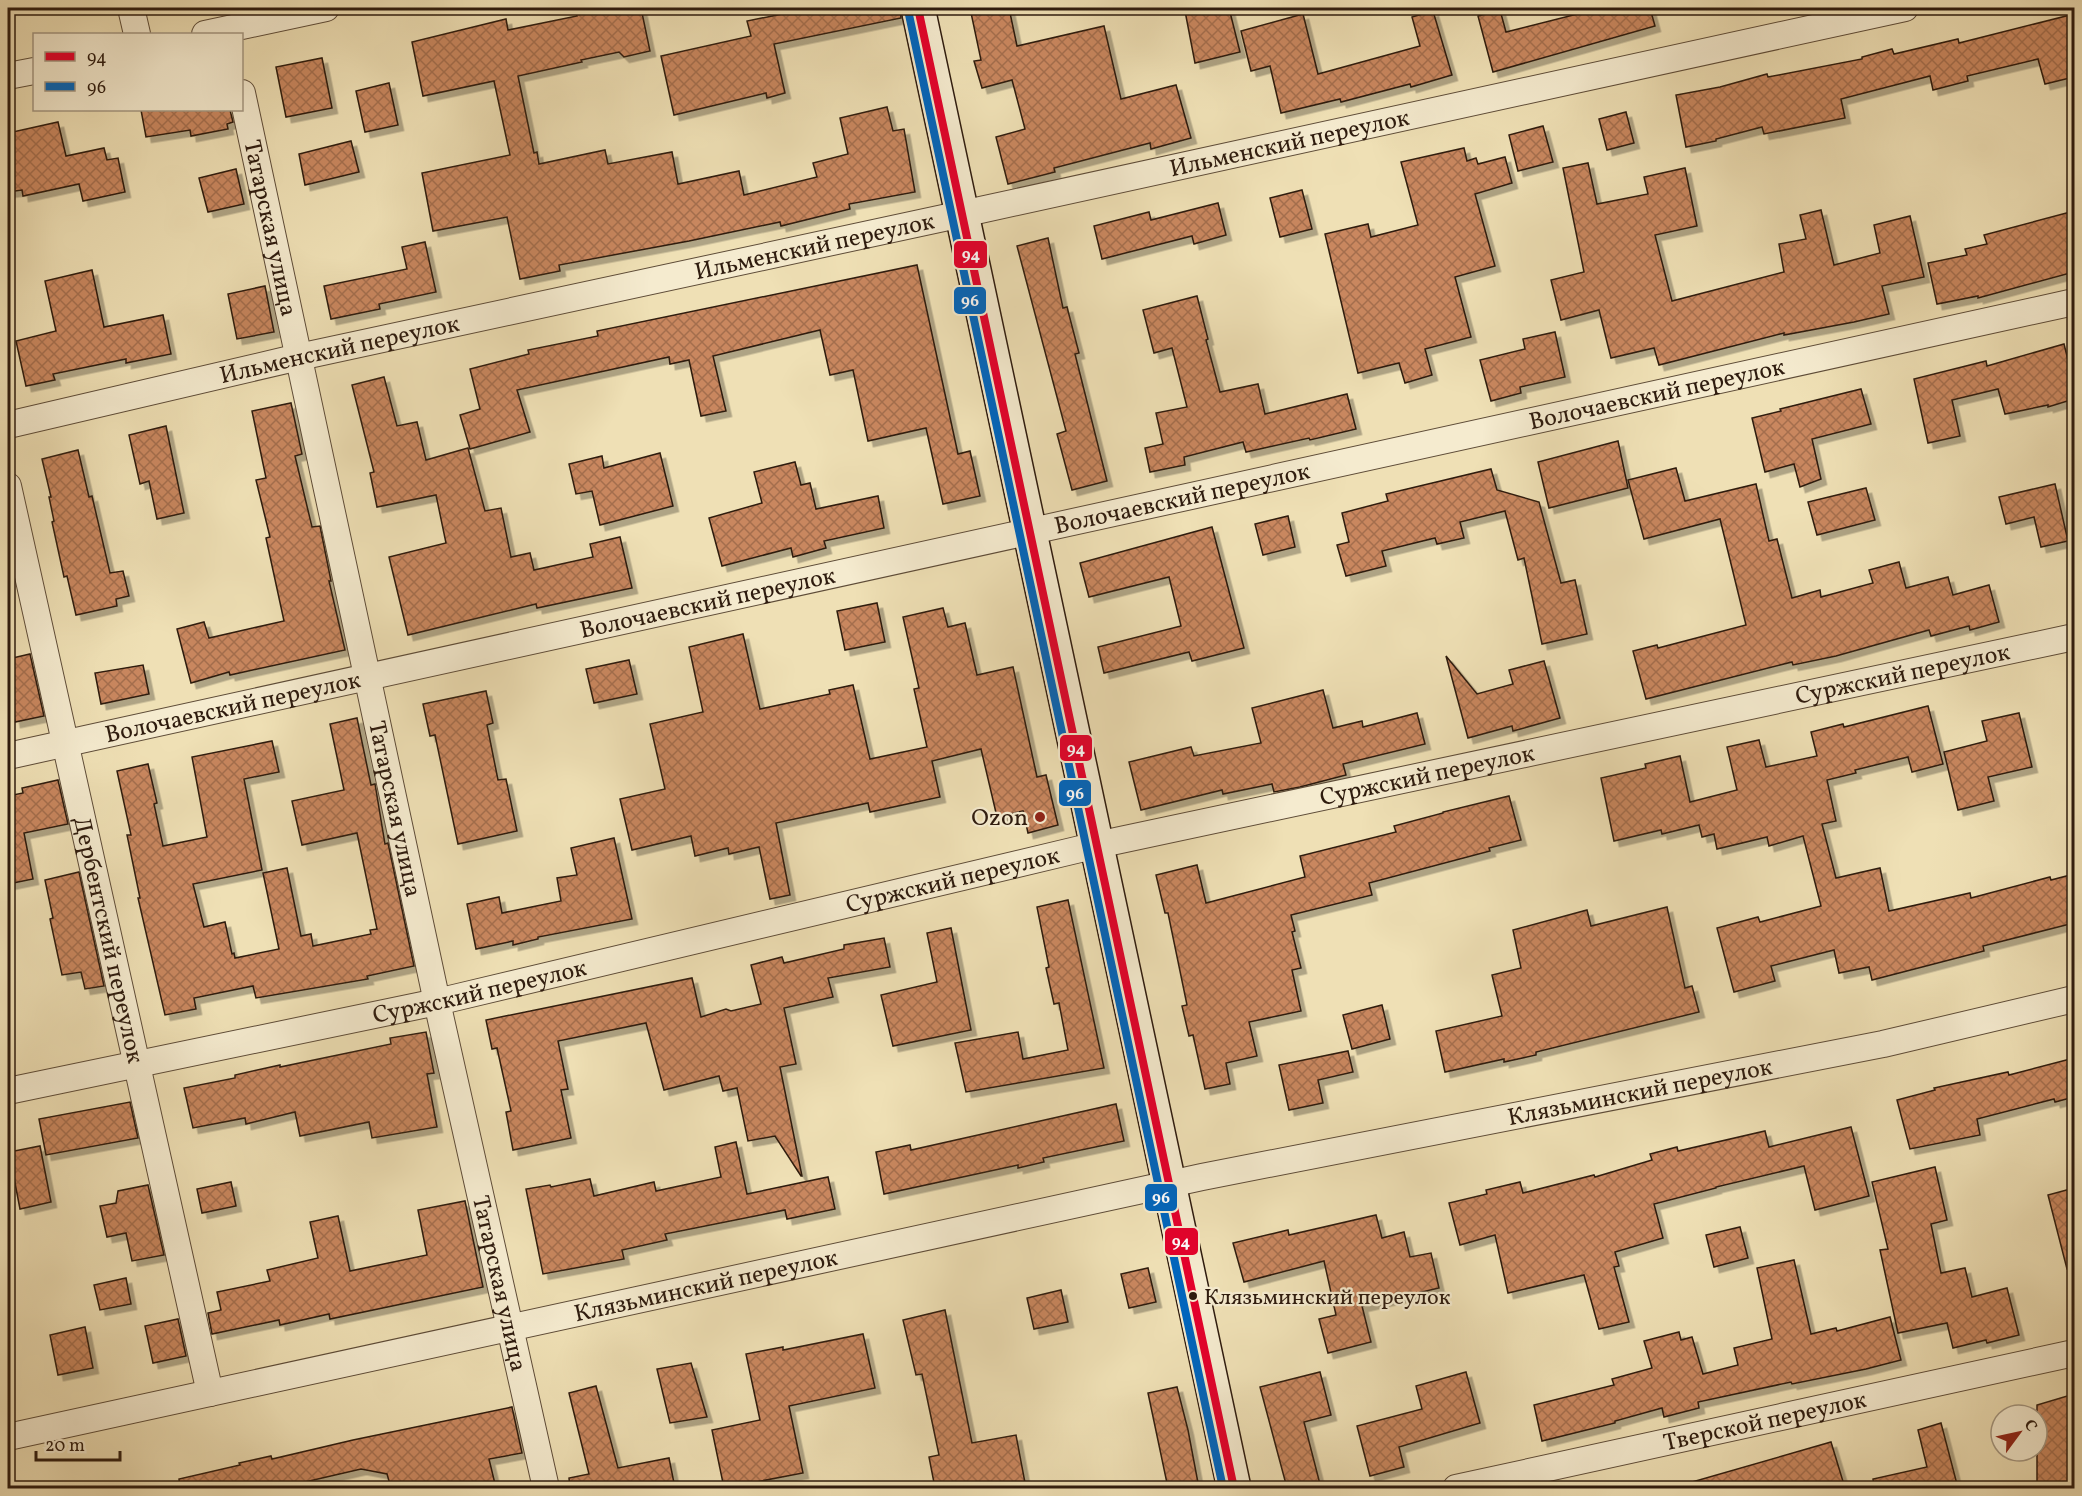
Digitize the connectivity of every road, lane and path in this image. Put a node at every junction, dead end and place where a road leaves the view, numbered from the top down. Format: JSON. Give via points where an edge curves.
{"nodes":[{"id":1,"x":131,"y":8,"type":"edge"},
{"id":2,"x":326,"y":8,"type":"edge"},
{"id":3,"x":918,"y":8,"type":"edge"},
{"id":4,"x":1905,"y":8,"type":"edge"},
{"id":5,"x":137,"y":33,"type":"edge"},
{"id":6,"x":221,"y":33,"type":"edge"},
{"id":7,"x":33,"y":71,"type":"edge"},
{"id":8,"x":8,"y":76,"type":"edge"},
{"id":9,"x":243,"y":98,"type":"edge"},
{"id":10,"x":962,"y":214,"type":"junction"},
{"id":11,"x":2074,"y":302,"type":"edge"},
{"id":12,"x":299,"y":357,"type":"junction"},
{"id":13,"x":8,"y":425,"type":"edge"},
{"id":14,"x":8,"y":486,"type":"edge"},
{"id":15,"x":1030,"y":531,"type":"junction"},
{"id":16,"x":2074,"y":637,"type":"edge"},
{"id":17,"x":368,"y":677,"type":"junction"},
{"id":18,"x":66,"y":744,"type":"junction"},
{"id":19,"x":8,"y":756,"type":"edge"},
{"id":20,"x":1097,"y":845,"type":"junction"},
{"id":21,"x":2074,"y":999,"type":"edge"},
{"id":22,"x":437,"y":1002,"type":"junction"},
{"id":23,"x":136,"y":1065,"type":"junction"},
{"id":24,"x":8,"y":1091,"type":"edge"},
{"id":25,"x":1170,"y":1184,"type":"junction"},
{"id":26,"x":510,"y":1328,"type":"junction"},
{"id":27,"x":2074,"y":1353,"type":"edge"},
{"id":28,"x":210,"y":1393,"type":"junction"},
{"id":29,"x":8,"y":1437,"type":"edge"},
{"id":30,"x":546,"y":1488,"type":"edge"},
{"id":31,"x":1234,"y":1488,"type":"edge"},
{"id":32,"x":1456,"y":1488,"type":"edge"}],
"edges":[{"from":1,"to":5,"type":"street"},
{"from":2,"to":6,"type":"street"},
{"from":3,"to":10,"type":"main road"},
{"from":4,"to":10,"type":"street","name":"Ильменский переулок"},
{"from":7,"to":8,"type":"street"},
{"from":9,"to":12,"type":"street","name":"Татарская улица"},
{"from":10,"to":12,"type":"street","name":"Ильменский переулок"},
{"from":10,"to":15,"type":"main road"},
{"from":11,"to":15,"type":"street","name":"Волочаевский переулок"},
{"from":12,"to":13,"type":"street","name":"Ильменский переулок"},
{"from":12,"to":17,"type":"street","name":"Татарская улица"},
{"from":14,"to":18,"type":"street","name":"Дербентский переулок"},
{"from":15,"to":17,"type":"street","name":"Волочаевский переулок"},
{"from":15,"to":20,"type":"main road"},
{"from":16,"to":20,"type":"street","name":"Суржский переулок"},
{"from":17,"to":18,"type":"street","name":"Волочаевский переулок"},
{"from":17,"to":22,"type":"street","name":"Татарская улица"},
{"from":18,"to":19,"type":"street","name":"Волочаевский переулок"},
{"from":18,"to":23,"type":"street","name":"Дербентский переулок"},
{"from":20,"to":22,"type":"street","name":"Суржский переулок"},
{"from":20,"to":25,"type":"main road"},
{"from":21,"to":25,"type":"street","name":"Клязьминский переулок","via":[[1883,1044]]},
{"from":22,"to":23,"type":"street","name":"Суржский переулок"},
{"from":22,"to":26,"type":"street","name":"Татарская улица"},
{"from":23,"to":24,"type":"street","name":"Суржский переулок"},
{"from":23,"to":28,"type":"street","name":"Дербентский переулок"},
{"from":25,"to":26,"type":"street","name":"Клязьминский переулок"},
{"from":25,"to":31,"type":"main road"},
{"from":26,"to":28,"type":"street","name":"Клязьминский переулок"},
{"from":26,"to":30,"type":"street","name":"Татарская улица"},
{"from":27,"to":32,"type":"street","name":"Тверской переулок"},
{"from":28,"to":29,"type":"street","name":"Клязьминский переулок"}]}
